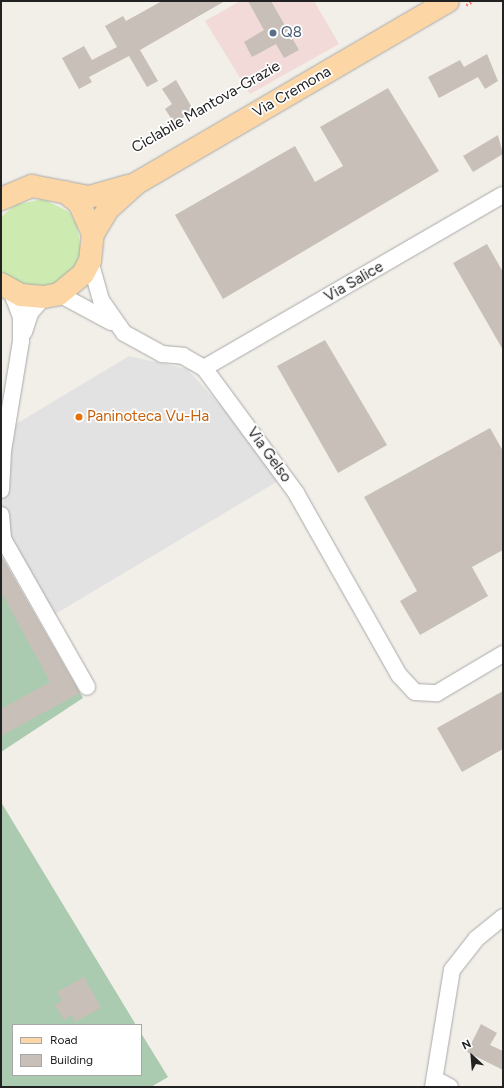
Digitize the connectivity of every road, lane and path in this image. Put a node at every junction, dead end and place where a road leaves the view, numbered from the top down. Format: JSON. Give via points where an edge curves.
{"nodes":[{"id":1,"x":448,"y":1,"type":"edge"},
{"id":2,"x":137,"y":183,"type":"junction"},
{"id":3,"x":65,"y":192,"type":"junction"},
{"id":4,"x":503,"y":195,"type":"edge"},
{"id":5,"x":1,"y":199,"type":"edge"},
{"id":6,"x":93,"y":234,"type":"junction"},
{"id":7,"x":90,"y":261,"type":"junction"},
{"id":8,"x":6,"y":288,"type":"edge"},
{"id":9,"x":51,"y":296,"type":"junction"},
{"id":10,"x":116,"y":325,"type":"junction"},
{"id":11,"x":21,"y":341,"type":"junction"},
{"id":12,"x":204,"y":368,"type":"junction"},
{"id":13,"x":1,"y":490,"type":"edge"},
{"id":14,"x":1,"y":515,"type":"edge"},
{"id":15,"x":2,"y":537,"type":"edge"},
{"id":16,"x":503,"y":654,"type":"edge"},
{"id":17,"x":87,"y":687,"type":"dead end"},
{"id":18,"x":503,"y":917,"type":"edge"},
{"id":19,"x":434,"y":1083,"type":"edge"},
{"id":20,"x":450,"y":1087,"type":"edge"}],
"edges":[{"from":1,"to":2,"type":"main road","name":"Via Cremona"},
{"from":2,"to":3,"type":"main road","name":"Via Cremona","via":[[93,196]]},
{"from":2,"to":6,"type":"main road","name":"Via Cremona","via":[[111,206]]},
{"from":3,"to":5,"type":"main road","name":"Via Cremona","via":[[32,186]]},
{"from":3,"to":6,"type":"main road","name":"Via Cremona","via":[[88,217]]},
{"from":4,"to":12,"type":"street","name":"Via Salice"},
{"from":6,"to":7,"type":"main road","name":"Via Cremona"},
{"from":7,"to":9,"type":"main road","name":"Via Cremona","via":[[83,274]]},
{"from":7,"to":10,"type":"street","name":"Via Gelso","via":[[96,290]]},
{"from":8,"to":9,"type":"main road"},
{"from":8,"to":11,"type":"street","via":[[21,317]]},
{"from":9,"to":10,"type":"street","via":[[90,307]]},
{"from":9,"to":11,"type":"street","via":[[30,313]]},
{"from":10,"to":12,"type":"street","name":"Via Gelso","via":[[149,348],[184,356]]},
{"from":11,"to":13,"type":"street","via":[[3,451]]},
{"from":12,"to":16,"type":"street","name":"Via Gelso","via":[[296,492],[399,675],[415,692],[437,693]]},
{"from":14,"to":15,"type":"street"},
{"from":15,"to":17,"type":"street"},
{"from":18,"to":19,"type":"street","via":[[476,940],[452,970]]},
{"from":19,"to":20,"type":"street"}]}
